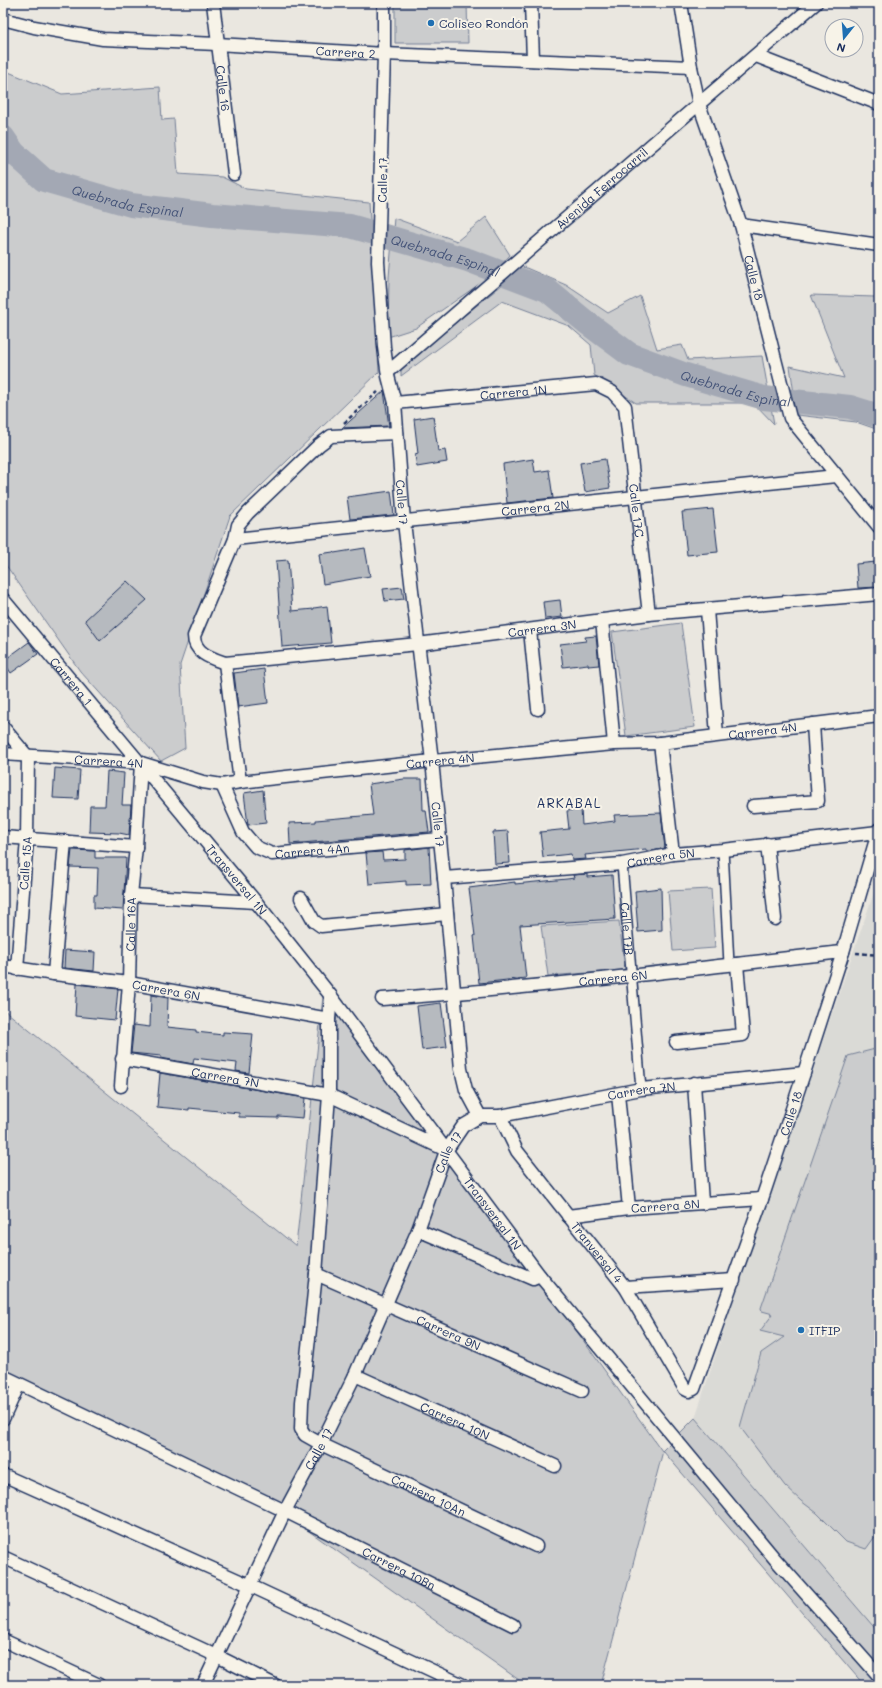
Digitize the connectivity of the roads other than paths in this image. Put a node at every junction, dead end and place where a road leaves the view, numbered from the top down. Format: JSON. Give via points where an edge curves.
{"nodes":[{"id":1,"x":213,"y":3,"type":"edge"},
{"id":2,"x":384,"y":3,"type":"edge"},
{"id":3,"x":531,"y":3,"type":"edge"},
{"id":4,"x":681,"y":3,"type":"edge"},
{"id":5,"x":816,"y":3,"type":"edge"},
{"id":6,"x":3,"y":19,"type":"edge"},
{"id":7,"x":217,"y":44,"type":"junction"},
{"id":8,"x":384,"y":54,"type":"junction"},
{"id":9,"x":756,"y":56,"type":"junction"},
{"id":10,"x":533,"y":60,"type":"junction"},
{"id":11,"x":691,"y":67,"type":"junction"},
{"id":12,"x":699,"y":104,"type":"junction"},
{"id":13,"x":879,"y":104,"type":"edge"},
{"id":14,"x":234,"y":174,"type":"dead end"},
{"id":15,"x":742,"y":225,"type":"junction"},
{"id":16,"x":879,"y":245,"type":"edge"},
{"id":17,"x":389,"y":377,"type":"junction"},
{"id":18,"x":395,"y":403,"type":"junction"},
{"id":19,"x":625,"y":406,"type":"joint"},
{"id":20,"x":397,"y":433,"type":"junction"},
{"id":21,"x":836,"y":476,"type":"junction"},
{"id":22,"x":634,"y":498,"type":"junction"},
{"id":23,"x":404,"y":522,"type":"junction"},
{"id":24,"x":879,"y":527,"type":"edge"},
{"id":25,"x":235,"y":539,"type":"junction"},
{"id":26,"x":879,"y":594,"type":"edge"},
{"id":27,"x":3,"y":599,"type":"edge"},
{"id":28,"x":707,"y":610,"type":"junction"},
{"id":29,"x":649,"y":614,"type":"junction"},
{"id":30,"x":602,"y":620,"type":"junction"},
{"id":31,"x":530,"y":630,"type":"junction"},
{"id":32,"x":418,"y":644,"type":"junction"},
{"id":33,"x":225,"y":663,"type":"junction"},
{"id":34,"x":538,"y":709,"type":"dead end"},
{"id":35,"x":879,"y":716,"type":"edge"},
{"id":36,"x":813,"y":724,"type":"junction"},
{"id":37,"x":3,"y":727,"type":"edge"},
{"id":38,"x":717,"y":735,"type":"junction"},
{"id":39,"x":660,"y":743,"type":"junction"},
{"id":40,"x":614,"y":744,"type":"junction"},
{"id":41,"x":3,"y":754,"type":"edge"},
{"id":42,"x":28,"y":756,"type":"junction"},
{"id":43,"x":432,"y":761,"type":"junction"},
{"id":44,"x":141,"y":763,"type":"junction"},
{"id":45,"x":240,"y":782,"type":"junction"},
{"id":46,"x":222,"y":785,"type":"junction"},
{"id":47,"x":752,"y":806,"type":"dead end"},
{"id":48,"x":878,"y":830,"type":"edge"},
{"id":49,"x":3,"y":836,"type":"edge"},
{"id":50,"x":27,"y":839,"type":"junction"},
{"id":51,"x":440,"y":839,"type":"junction"},
{"id":52,"x":65,"y":841,"type":"junction"},
{"id":53,"x":767,"y":844,"type":"junction"},
{"id":54,"x":136,"y":847,"type":"junction"},
{"id":55,"x":723,"y":850,"type":"junction"},
{"id":56,"x":673,"y":854,"type":"junction"},
{"id":57,"x":622,"y":864,"type":"junction"},
{"id":58,"x":444,"y":878,"type":"junction"},
{"id":59,"x":131,"y":895,"type":"junction"},
{"id":60,"x":300,"y":898,"type":"dead end"},
{"id":61,"x":256,"y":902,"type":"junction"},
{"id":62,"x":447,"y":914,"type":"junction"},
{"id":63,"x":775,"y":918,"type":"dead end"},
{"id":64,"x":843,"y":952,"type":"junction"},
{"id":65,"x":733,"y":964,"type":"junction"},
{"id":66,"x":3,"y":966,"type":"edge"},
{"id":67,"x":17,"y":969,"type":"junction"},
{"id":68,"x":54,"y":974,"type":"junction"},
{"id":69,"x":631,"y":977,"type":"junction"},
{"id":70,"x":129,"y":983,"type":"junction"},
{"id":71,"x":455,"y":994,"type":"junction"},
{"id":72,"x":331,"y":996,"type":"junction"},
{"id":73,"x":382,"y":999,"type":"dead end"},
{"id":74,"x":329,"y":1019,"type":"junction"},
{"id":75,"x":676,"y":1042,"type":"dead end"},
{"id":76,"x":122,"y":1059,"type":"junction"},
{"id":77,"x":804,"y":1073,"type":"junction"},
{"id":78,"x":694,"y":1083,"type":"junction"},
{"id":79,"x":121,"y":1086,"type":"dead end"},
{"id":80,"x":641,"y":1089,"type":"junction"},
{"id":81,"x":618,"y":1094,"type":"junction"},
{"id":82,"x":329,"y":1095,"type":"junction"},
{"id":83,"x":480,"y":1116,"type":"junction"},
{"id":84,"x":500,"y":1116,"type":"junction"},
{"id":85,"x":446,"y":1150,"type":"junction"},
{"id":86,"x":762,"y":1199,"type":"junction"},
{"id":87,"x":702,"y":1202,"type":"junction"},
{"id":88,"x":629,"y":1208,"type":"junction"},
{"id":89,"x":568,"y":1216,"type":"junction"},
{"id":90,"x":418,"y":1230,"type":"junction"},
{"id":91,"x":316,"y":1274,"type":"junction"},
{"id":92,"x":540,"y":1276,"type":"junction"},
{"id":93,"x":734,"y":1280,"type":"junction"},
{"id":94,"x":625,"y":1287,"type":"junction"},
{"id":95,"x":386,"y":1304,"type":"junction"},
{"id":96,"x":355,"y":1375,"type":"junction"},
{"id":97,"x":3,"y":1376,"type":"edge"},
{"id":98,"x":19,"y":1384,"type":"junction"},
{"id":99,"x":582,"y":1391,"type":"dead end"},
{"id":100,"x":689,"y":1392,"type":"joint"},
{"id":101,"x":3,"y":1418,"type":"edge"},
{"id":102,"x":321,"y":1444,"type":"junction"},
{"id":103,"x":555,"y":1466,"type":"dead end"},
{"id":104,"x":3,"y":1475,"type":"edge"},
{"id":105,"x":285,"y":1511,"type":"junction"},
{"id":106,"x":536,"y":1546,"type":"dead end"},
{"id":107,"x":3,"y":1556,"type":"edge"},
{"id":108,"x":251,"y":1586,"type":"junction"},
{"id":109,"x":513,"y":1626,"type":"dead end"},
{"id":110,"x":3,"y":1640,"type":"edge"},
{"id":111,"x":217,"y":1656,"type":"junction"},
{"id":112,"x":879,"y":1676,"type":"edge"},
{"id":113,"x":463,"y":1684,"type":"edge"},
{"id":114,"x":99,"y":1685,"type":"edge"},
{"id":115,"x":203,"y":1685,"type":"edge"},
{"id":116,"x":275,"y":1685,"type":"edge"}],
"edges":[{"from":1,"to":7,"type":"street","name":"Calle 16"},
{"from":2,"to":8,"type":"street","name":"Calle 17"},
{"from":3,"to":10,"type":"street"},
{"from":4,"to":11,"type":"street","name":"Calle 18"},
{"from":5,"to":9,"type":"street","name":"Avenida Ferrocarril"},
{"from":6,"to":7,"type":"street","name":"Carrera 2","via":[[103,40]]},
{"from":7,"to":8,"type":"street","name":"Carrera 2"},
{"from":7,"to":14,"type":"street","name":"Calle 16"},
{"from":8,"to":10,"type":"street","name":"Carrera 2"},
{"from":8,"to":17,"type":"street","name":"Calle 17","via":[[378,262],[384,347]]},
{"from":9,"to":12,"type":"street","name":"Avenida Ferrocarril"},
{"from":9,"to":13,"type":"street"},
{"from":10,"to":11,"type":"street","name":"Carrera 2"},
{"from":11,"to":12,"type":"street","name":"Calle 18"},
{"from":12,"to":15,"type":"street","name":"Calle 18"},
{"from":12,"to":17,"type":"street","name":"Avenida Ferrocarril","via":[[479,294]]},
{"from":15,"to":16,"type":"street"},
{"from":15,"to":21,"type":"street","name":"Calle 18","via":[[790,418]]},
{"from":17,"to":18,"type":"street","name":"Calle 17"},
{"from":18,"to":19,"type":"street","name":"Carrera 1N","via":[[596,384],[612,392]]},
{"from":18,"to":20,"type":"street","name":"Calle 17"},
{"from":19,"to":22,"type":"street","name":"Calle 17C"},
{"from":20,"to":23,"type":"street","name":"Calle 17"},
{"from":20,"to":25,"type":"street","via":[[331,436],[248,513],[238,525]]},
{"from":21,"to":22,"type":"street","name":"Carrera 2N"},
{"from":21,"to":24,"type":"street","name":"Calle 18"},
{"from":22,"to":23,"type":"street","name":"Carrera 2N"},
{"from":22,"to":29,"type":"street","name":"Calle 17C"},
{"from":23,"to":25,"type":"street","name":"Carrera 2N"},
{"from":23,"to":32,"type":"street","name":"Calle 17"},
{"from":25,"to":33,"type":"street","name":"Carrera 3N","via":[[194,636],[194,643],[198,649],[207,656]]},
{"from":26,"to":28,"type":"street","name":"Carrera 3N"},
{"from":27,"to":44,"type":"street","name":"Carrera 1"},
{"from":28,"to":29,"type":"street","name":"Carrera 3N"},
{"from":28,"to":38,"type":"street"},
{"from":29,"to":30,"type":"street","name":"Carrera 3N"},
{"from":30,"to":31,"type":"street","name":"Carrera 3N"},
{"from":30,"to":40,"type":"street"},
{"from":31,"to":32,"type":"street","name":"Carrera 3N"},
{"from":31,"to":34,"type":"street"},
{"from":32,"to":33,"type":"street","name":"Carrera 3N"},
{"from":32,"to":43,"type":"street","name":"Calle 17"},
{"from":33,"to":45,"type":"street"},
{"from":35,"to":36,"type":"street","name":"Carrera 4N"},
{"from":36,"to":38,"type":"street","name":"Carrera 4N"},
{"from":36,"to":47,"type":"street","via":[[818,801]]},
{"from":37,"to":42,"type":"street"},
{"from":38,"to":39,"type":"street","name":"Carrera 4N"},
{"from":39,"to":40,"type":"street","name":"Carrera 4N"},
{"from":39,"to":56,"type":"street"},
{"from":40,"to":43,"type":"street","name":"Carrera 4N"},
{"from":41,"to":42,"type":"street","name":"Carrera 4N"},
{"from":42,"to":44,"type":"street","name":"Carrera 4N"},
{"from":42,"to":50,"type":"street","name":"Calle 15A"},
{"from":43,"to":45,"type":"street","name":"Carrera 4N"},
{"from":43,"to":51,"type":"street","name":"Calle 17"},
{"from":44,"to":46,"type":"street","name":"Carrera 4N","via":[[203,782]]},
{"from":44,"to":54,"type":"street","name":"Calle 16A"},
{"from":44,"to":61,"type":"street","name":"Transversal 1N"},
{"from":45,"to":46,"type":"street","name":"Carrera 4N"},
{"from":46,"to":51,"type":"street","name":"Carrera 4An","via":[[243,832],[256,847],[272,854]]},
{"from":48,"to":53,"type":"street","name":"Carrera 5N"},
{"from":48,"to":64,"type":"street","name":"Calle 18"},
{"from":49,"to":50,"type":"street"},
{"from":50,"to":52,"type":"street"},
{"from":50,"to":67,"type":"street","name":"Calle 15A"},
{"from":51,"to":58,"type":"street","name":"Calle 17"},
{"from":52,"to":54,"type":"street"},
{"from":52,"to":68,"type":"street"},
{"from":53,"to":55,"type":"street","name":"Carrera 5N"},
{"from":53,"to":63,"type":"street"},
{"from":54,"to":59,"type":"street","name":"Calle 16A"},
{"from":55,"to":56,"type":"street","name":"Carrera 5N"},
{"from":55,"to":65,"type":"street"},
{"from":56,"to":57,"type":"street","name":"Carrera 5N"},
{"from":57,"to":58,"type":"street","name":"Carrera 5N"},
{"from":57,"to":69,"type":"street","name":"Calle 17B"},
{"from":58,"to":62,"type":"street","name":"Calle 17"},
{"from":59,"to":61,"type":"street"},
{"from":59,"to":70,"type":"street","name":"Calle 16A"},
{"from":60,"to":62,"type":"street","via":[[314,921],[321,926]]},
{"from":61,"to":72,"type":"street","name":"Transversal 1N"},
{"from":62,"to":71,"type":"street","name":"Calle 17"},
{"from":64,"to":65,"type":"street","name":"Carrera 6N"},
{"from":64,"to":77,"type":"street","name":"Calle 18"},
{"from":65,"to":69,"type":"street","name":"Carrera 6N"},
{"from":65,"to":75,"type":"street","via":[[743,1035]]},
{"from":66,"to":67,"type":"street","name":"Carrera 6N"},
{"from":67,"to":68,"type":"street","name":"Carrera 6N"},
{"from":68,"to":70,"type":"street","name":"Carrera 6N"},
{"from":69,"to":71,"type":"street","name":"Carrera 6N"},
{"from":69,"to":80,"type":"street","name":"Calle 17B"},
{"from":70,"to":74,"type":"street","name":"Carrera 6N"},
{"from":70,"to":76,"type":"street","name":"Calle 16A"},
{"from":71,"to":73,"type":"street","name":"Carrera 6N"},
{"from":71,"to":83,"type":"street","name":"Calle 17","via":[[460,1069],[466,1090]]},
{"from":72,"to":74,"type":"street"},
{"from":72,"to":85,"type":"street","name":"Transversal 1N"},
{"from":74,"to":82,"type":"street"},
{"from":76,"to":79,"type":"street","name":"Calle 16A"},
{"from":76,"to":82,"type":"street","name":"Carrera 7N"},
{"from":77,"to":78,"type":"street","name":"Carrera 7N"},
{"from":77,"to":86,"type":"street","name":"Calle 18"},
{"from":78,"to":80,"type":"street","name":"Carrera 7N"},
{"from":78,"to":87,"type":"street"},
{"from":80,"to":81,"type":"street","name":"Carrera 7N"},
{"from":81,"to":84,"type":"street","name":"Carrera 7N"},
{"from":81,"to":88,"type":"street"},
{"from":82,"to":85,"type":"street","name":"Carrera 7N"},
{"from":82,"to":91,"type":"street"},
{"from":83,"to":84,"type":"street","name":"Carrera 7N"},
{"from":83,"to":85,"type":"street","name":"Calle 17","via":[[463,1126]]},
{"from":84,"to":89,"type":"street","name":"Tranversal 4","via":[[517,1151]]},
{"from":85,"to":90,"type":"street","name":"Calle 17"},
{"from":85,"to":92,"type":"street","name":"Transversal 1N"},
{"from":86,"to":87,"type":"street","name":"Carrera 8N"},
{"from":86,"to":93,"type":"street","name":"Calle 18"},
{"from":87,"to":88,"type":"street","name":"Carrera 8N"},
{"from":88,"to":89,"type":"street","name":"Carrera 8N"},
{"from":89,"to":94,"type":"street","name":"Tranversal 4"},
{"from":90,"to":92,"type":"street","via":[[533,1279]]},
{"from":90,"to":95,"type":"street","name":"Calle 17"},
{"from":91,"to":95,"type":"street","name":"Carrera 9N"},
{"from":91,"to":102,"type":"street","name":"Carrera 10An","via":[[301,1429],[305,1435]]},
{"from":92,"to":112,"type":"street","name":"Transversal 1N","via":[[775,1559]]},
{"from":93,"to":94,"type":"street"},
{"from":93,"to":100,"type":"street","name":"Calle 18","via":[[694,1389]]},
{"from":94,"to":100,"type":"street","name":"Tranversal 4","via":[[684,1389]]},
{"from":95,"to":96,"type":"street","name":"Calle 17"},
{"from":95,"to":99,"type":"street","name":"Carrera 9N"},
{"from":96,"to":102,"type":"street","name":"Calle 17"},
{"from":96,"to":103,"type":"street","name":"Carrera 10N"},
{"from":97,"to":98,"type":"street","name":"Carrera 10Bn"},
{"from":98,"to":101,"type":"street"},
{"from":98,"to":105,"type":"street","name":"Carrera 10Bn"},
{"from":102,"to":105,"type":"street","name":"Calle 17"},
{"from":102,"to":106,"type":"street","name":"Carrera 10An"},
{"from":104,"to":108,"type":"street"},
{"from":105,"to":108,"type":"street","name":"Calle 17"},
{"from":105,"to":109,"type":"street","name":"Carrera 10Bn"},
{"from":107,"to":111,"type":"street"},
{"from":108,"to":111,"type":"street","name":"Calle 17"},
{"from":108,"to":113,"type":"street"},
{"from":110,"to":114,"type":"street"},
{"from":111,"to":115,"type":"street","name":"Calle 17"},
{"from":111,"to":116,"type":"street"}]}
